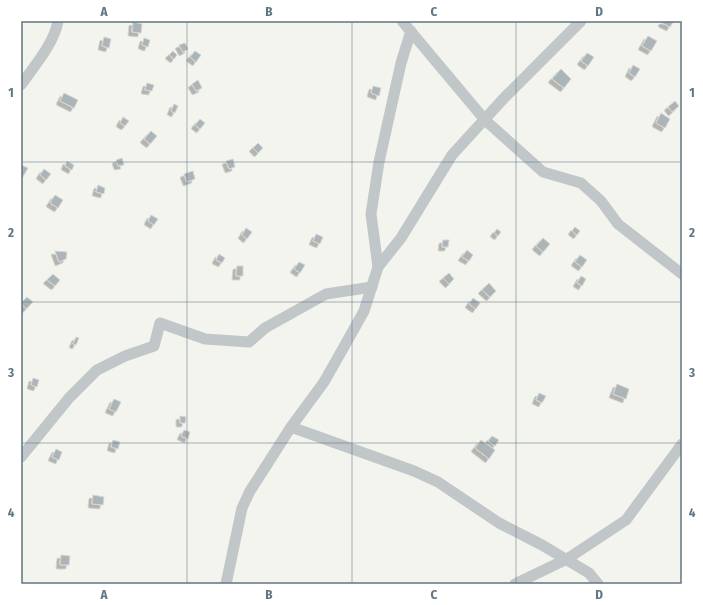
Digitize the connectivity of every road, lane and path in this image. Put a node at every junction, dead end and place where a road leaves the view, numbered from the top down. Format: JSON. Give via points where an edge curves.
{"nodes":[{"id":1,"x":58,"y":21,"type":"edge"},
{"id":2,"x":402,"y":21,"type":"edge"},
{"id":3,"x":581,"y":21,"type":"edge"},
{"id":4,"x":411,"y":31,"type":"junction"},
{"id":5,"x":21,"y":85,"type":"edge"},
{"id":6,"x":485,"y":120,"type":"junction"},
{"id":7,"x":378,"y":268,"type":"junction"},
{"id":8,"x":682,"y":274,"type":"edge"},
{"id":9,"x":372,"y":287,"type":"junction"},
{"id":10,"x":291,"y":427,"type":"junction"},
{"id":11,"x":682,"y":444,"type":"edge"},
{"id":12,"x":21,"y":457,"type":"edge"},
{"id":13,"x":567,"y":559,"type":"junction"},
{"id":14,"x":226,"y":584,"type":"edge"},
{"id":15,"x":515,"y":584,"type":"edge"},
{"id":16,"x":598,"y":584,"type":"edge"}],
"edges":[{"from":1,"to":5,"type":"street","via":[[57,29]]},
{"from":2,"to":4,"type":"street"},
{"from":3,"to":6,"type":"street","via":[[504,97]]},
{"from":4,"to":6,"type":"street"},
{"from":4,"to":7,"type":"street","via":[[401,63],[379,162],[371,214]]},
{"from":6,"to":7,"type":"street","via":[[452,155],[401,238]]},
{"from":6,"to":8,"type":"street","via":[[543,172],[581,183],[589,189],[602,201],[618,224]]},
{"from":7,"to":9,"type":"street"},
{"from":9,"to":10,"type":"street","via":[[364,311],[324,382]]},
{"from":9,"to":12,"type":"street","via":[[326,294],[265,328],[249,342],[205,339],[160,323],[154,346],[125,356],[97,370],[69,398]]},
{"from":10,"to":13,"type":"street","via":[[357,449],[432,479],[499,523]]},
{"from":10,"to":14,"type":"street","via":[[242,508]]},
{"from":11,"to":13,"type":"street","via":[[626,520]]},
{"from":13,"to":15,"type":"street"},
{"from":13,"to":16,"type":"street","via":[[589,573]]}]}
